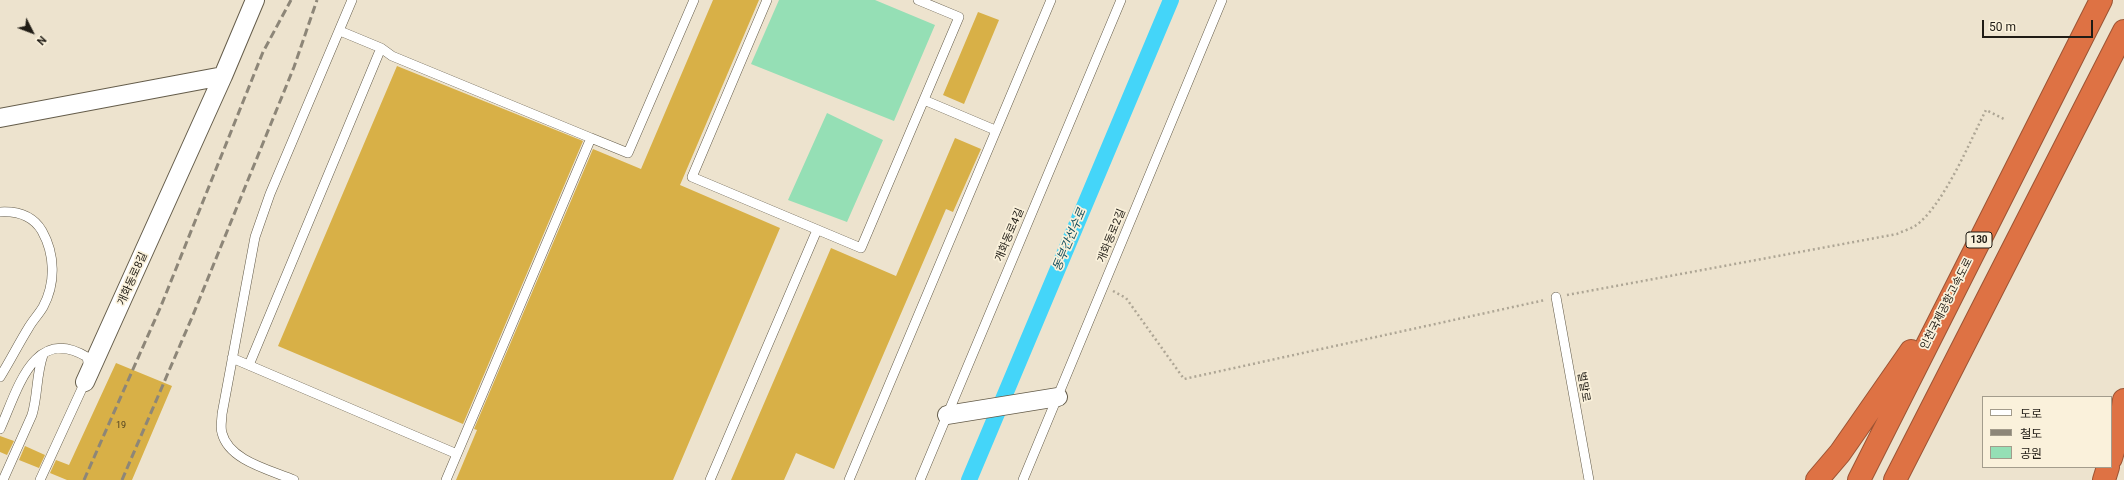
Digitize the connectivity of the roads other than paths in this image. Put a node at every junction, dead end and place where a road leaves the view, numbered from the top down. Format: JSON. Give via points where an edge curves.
{"nodes":[{"id":1,"x":254,"y":0,"type":"edge"},
{"id":2,"x":352,"y":0,"type":"edge"},
{"id":3,"x":694,"y":0,"type":"edge"},
{"id":4,"x":768,"y":0,"type":"edge"},
{"id":5,"x":918,"y":0,"type":"edge"},
{"id":6,"x":1051,"y":0,"type":"edge"},
{"id":7,"x":1121,"y":0,"type":"edge"},
{"id":8,"x":1222,"y":0,"type":"edge"},
{"id":9,"x":2101,"y":0,"type":"edge"},
{"id":10,"x":340,"y":31,"type":"junction"},
{"id":11,"x":2124,"y":31,"type":"edge"},
{"id":12,"x":381,"y":48,"type":"junction"},
{"id":13,"x":223,"y":76,"type":"junction"},
{"id":14,"x":924,"y":100,"type":"junction"},
{"id":15,"x":0,"y":118,"type":"edge"},
{"id":16,"x":995,"y":130,"type":"junction"},
{"id":17,"x":591,"y":138,"type":"junction"},
{"id":18,"x":0,"y":212,"type":"edge"},
{"id":19,"x":817,"y":230,"type":"junction"},
{"id":20,"x":1951,"y":295,"type":"junction"},
{"id":21,"x":1556,"y":297,"type":"road end"},
{"id":22,"x":44,"y":352,"type":"junction"},
{"id":23,"x":232,"y":358,"type":"junction"},
{"id":24,"x":249,"y":366,"type":"junction"},
{"id":25,"x":87,"y":375,"type":"junction"},
{"id":26,"x":0,"y":377,"type":"edge"},
{"id":27,"x":1050,"y":398,"type":"junction"},
{"id":28,"x":2124,"y":400,"type":"edge"},
{"id":29,"x":947,"y":415,"type":"junction"},
{"id":30,"x":0,"y":429,"type":"edge"},
{"id":31,"x":457,"y":454,"type":"junction"},
{"id":32,"x":2112,"y":455,"type":"edge"},
{"id":33,"x":2108,"y":468,"type":"edge"},
{"id":34,"x":4,"y":480,"type":"edge"},
{"id":35,"x":40,"y":480,"type":"edge"},
{"id":36,"x":294,"y":480,"type":"edge"},
{"id":37,"x":446,"y":480,"type":"edge"},
{"id":38,"x":710,"y":480,"type":"edge"},
{"id":39,"x":849,"y":480,"type":"edge"},
{"id":40,"x":920,"y":480,"type":"edge"},
{"id":41,"x":1023,"y":480,"type":"edge"},
{"id":42,"x":1589,"y":480,"type":"edge"},
{"id":43,"x":1817,"y":480,"type":"edge"},
{"id":44,"x":1859,"y":480,"type":"edge"},
{"id":45,"x":1896,"y":480,"type":"edge"},
{"id":46,"x":2104,"y":480,"type":"edge"}],
"edges":[{"from":1,"to":13,"type":"street","name":"개화동로8길"},
{"from":2,"to":10,"type":"lane"},
{"from":3,"to":17,"type":"lane","via":[[628,154]]},
{"from":4,"to":19,"type":"lane","via":[[692,177]]},
{"from":5,"to":14,"type":"lane","via":[[959,17]]},
{"from":6,"to":16,"type":"lane"},
{"from":7,"to":29,"type":"lane","name":"개화동로4길"},
{"from":8,"to":27,"type":"lane","name":"개화동로2길","via":[[1104,286]]},
{"from":9,"to":20,"type":"highway","name":"인천국제공항고속도로","number":"130"},
{"from":10,"to":12,"type":"lane"},
{"from":10,"to":23,"type":"lane","via":[[270,194],[255,237]]},
{"from":11,"to":45,"type":"highway"},
{"from":12,"to":17,"type":"lane","via":[[392,56]]},
{"from":12,"to":24,"type":"lane"},
{"from":13,"to":15,"type":"street"},
{"from":13,"to":25,"type":"street","name":"개화동로8길"},
{"from":14,"to":16,"type":"lane"},
{"from":14,"to":19,"type":"lane","via":[[861,248]]},
{"from":16,"to":39,"type":"lane"},
{"from":17,"to":31,"type":"lane"},
{"from":18,"to":26,"type":"lane","via":[[16,212],[38,225],[48,242],[52,258],[51,287],[43,306]]},
{"from":19,"to":38,"type":"lane"},
{"from":20,"to":43,"type":"highway","via":[[1840,453]]},
{"from":20,"to":44,"type":"highway","name":"인천국제공항고속도로","number":"130"},
{"from":21,"to":42,"type":"lane","name":"벌말로"},
{"from":22,"to":25,"type":"lane","via":[[55,347],[66,347],[87,357]]},
{"from":22,"to":30,"type":"lane","via":[[23,376]]},
{"from":22,"to":34,"type":"lane","via":[[36,379],[32,415]]},
{"from":23,"to":24,"type":"lane"},
{"from":23,"to":36,"type":"lane","via":[[222,414],[222,433],[228,447],[239,456]]},
{"from":24,"to":31,"type":"lane"},
{"from":25,"to":35,"type":"lane","name":"개화동로8길"},
{"from":27,"to":29,"type":"street"},
{"from":27,"to":41,"type":"lane","name":"개화동로2길"},
{"from":28,"to":32,"type":"highway","via":[[2120,428]]},
{"from":29,"to":40,"type":"lane","name":"개화동로4길"},
{"from":31,"to":37,"type":"lane"},
{"from":33,"to":46,"type":"highway"}]}
